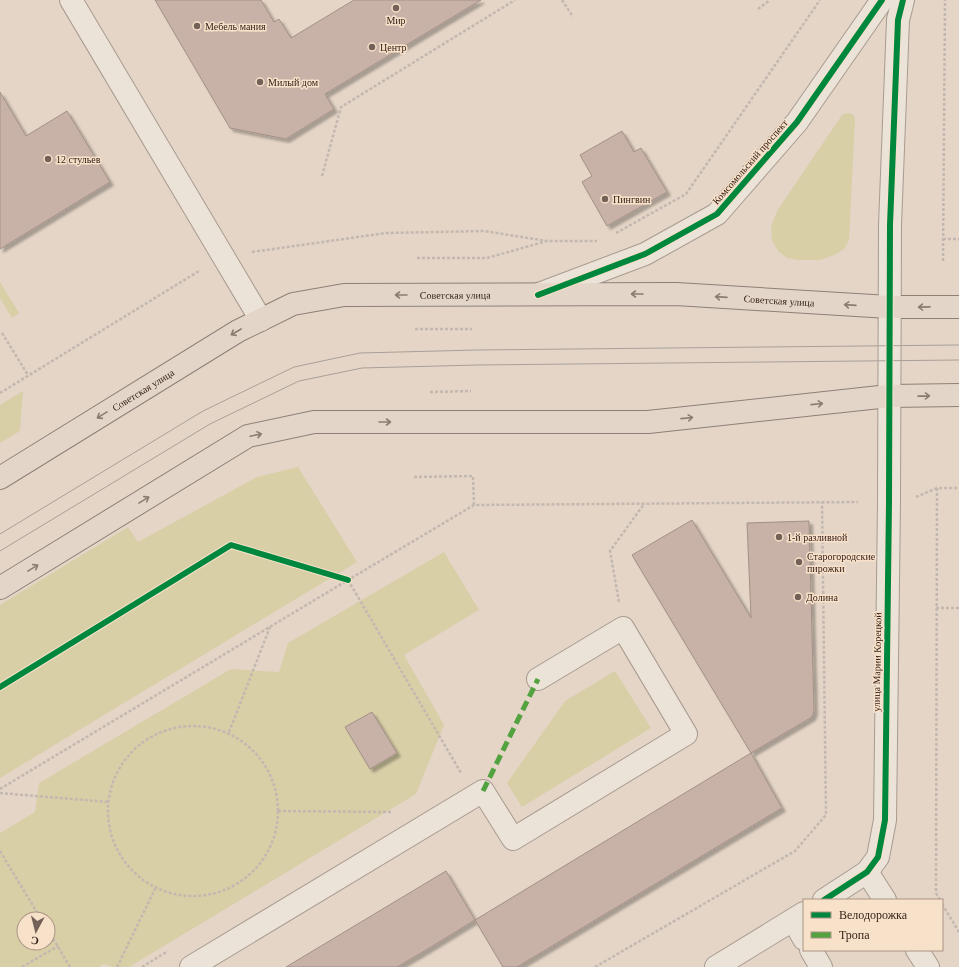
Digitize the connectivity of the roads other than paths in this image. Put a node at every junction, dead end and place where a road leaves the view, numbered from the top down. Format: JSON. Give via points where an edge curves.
{"nodes":[{"id":1,"x":71,"y":0,"type":"edge"},
{"id":2,"x":882,"y":0,"type":"edge"},
{"id":3,"x":903,"y":0,"type":"edge"},
{"id":4,"x":538,"y":294,"type":"junction"},
{"id":5,"x":889,"y":307,"type":"junction"},
{"id":6,"x":959,"y":307,"type":"edge"},
{"id":7,"x":261,"y":320,"type":"junction"},
{"id":8,"x":959,"y":395,"type":"edge"},
{"id":9,"x":889,"y":396,"type":"junction"},
{"id":10,"x":0,"y":478,"type":"edge"},
{"id":11,"x":0,"y":588,"type":"edge"},
{"id":12,"x":538,"y":679,"type":"dead end"},
{"id":13,"x":867,"y":872,"type":"junction"},
{"id":14,"x":826,"y":899,"type":"edge"},
{"id":15,"x":884,"y":899,"type":"edge"},
{"id":16,"x":798,"y":917,"type":"edge"},
{"id":17,"x":803,"y":935,"type":"edge"},
{"id":18,"x":812,"y":951,"type":"edge"},
{"id":19,"x":918,"y":951,"type":"edge"},
{"id":20,"x":191,"y":967,"type":"edge"},
{"id":21,"x":716,"y":967,"type":"edge"},
{"id":22,"x":821,"y":967,"type":"edge"},
{"id":23,"x":928,"y":967,"type":"edge"}],
"edges":[{"from":1,"to":7,"type":"street"},
{"from":2,"to":4,"type":"street","name":"Комсомольский проспект","via":[[797,122],[717,214],[645,254]]},
{"from":3,"to":5,"type":"street","via":[[898,20]]},
{"from":5,"to":4,"type":"main road","name":"Советская улица","one_way":true,"via":[[676,294]]},
{"from":4,"to":7,"type":"main road","name":"Советская улица","one_way":true,"via":[[344,295],[293,304]]},
{"from":6,"to":5,"type":"main road","name":"Советская улица","one_way":true},
{"from":5,"to":9,"type":"street","name":"улица Марии Корецкой"},
{"from":7,"to":10,"type":"main road","name":"Советская улица","one_way":true,"via":[[238,331]]},
{"from":9,"to":8,"type":"main road","one_way":true},
{"from":11,"to":9,"type":"main road","one_way":true,"via":[[248,436],[314,422],[648,422]]},
{"from":9,"to":13,"type":"street","name":"улица Марии Корецкой","via":[[885,820],[878,857]]},
{"from":12,"to":20,"type":"street","via":[[623,628],[686,734],[513,839],[483,790]]},
{"from":13,"to":14,"type":"street","name":"улица Марии Корецкой"},
{"from":13,"to":15,"type":"street"},
{"from":16,"to":17,"type":"street"},
{"from":16,"to":21,"type":"street"},
{"from":18,"to":22,"type":"street"},
{"from":19,"to":23,"type":"street"}]}
